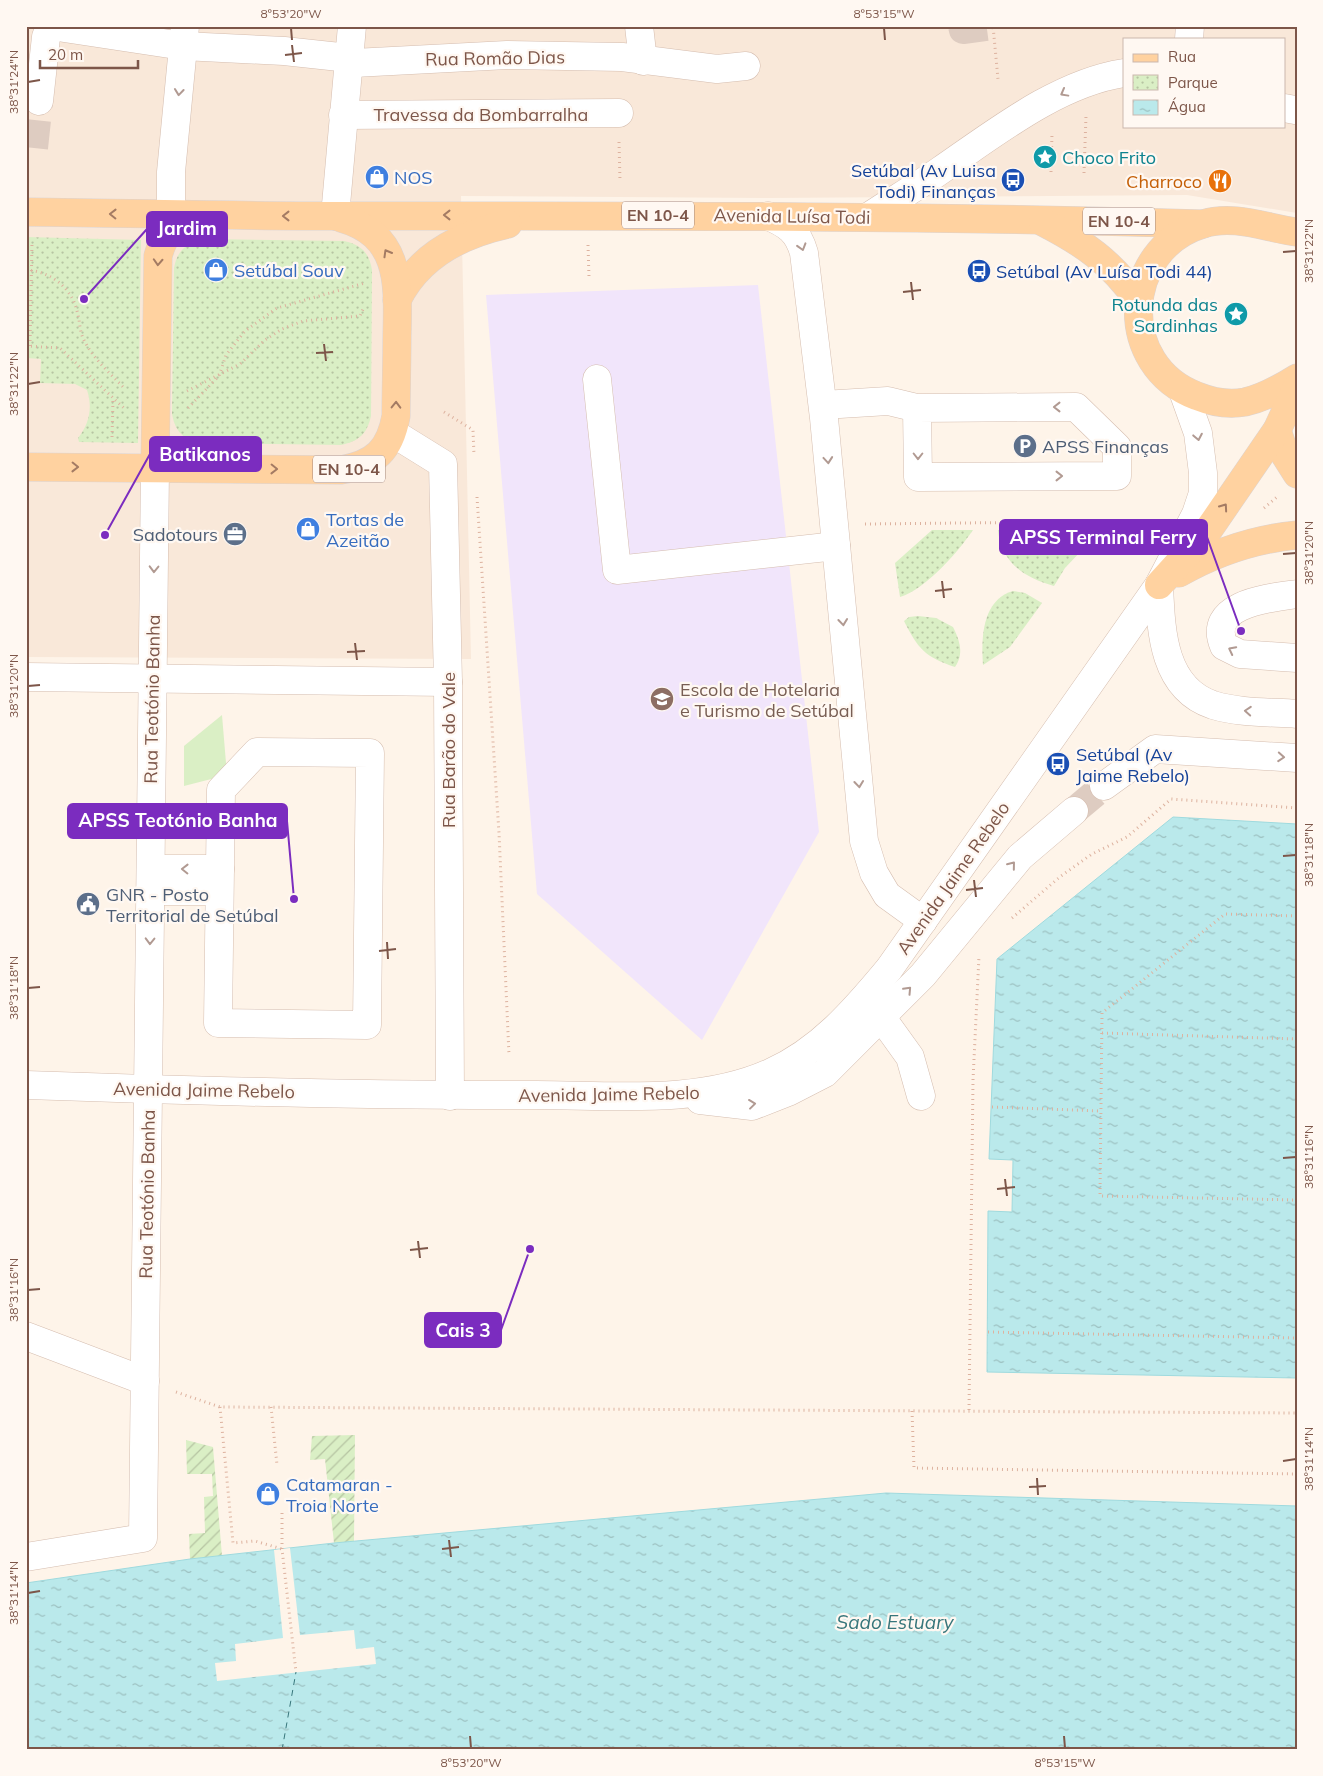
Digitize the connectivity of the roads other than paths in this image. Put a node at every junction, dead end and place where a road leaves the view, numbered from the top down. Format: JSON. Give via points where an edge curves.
{"nodes":[{"id":1,"x":352,"y":26,"type":"edge"},
{"id":2,"x":639,"y":26,"type":"edge"},
{"id":3,"x":43,"y":31,"type":"edge"},
{"id":4,"x":184,"y":36,"type":"edge"},
{"id":5,"x":349,"y":58,"type":"junction"},
{"id":6,"x":643,"y":61,"type":"junction"},
{"id":7,"x":746,"y":66,"type":"dead end"},
{"id":8,"x":1119,"y":76,"type":"edge"},
{"id":9,"x":39,"y":101,"type":"tunnel mouth"},
{"id":10,"x":619,"y":113,"type":"dead end"},
{"id":11,"x":343,"y":115,"type":"junction"},
{"id":12,"x":548,"y":214,"type":"junction"},
{"id":13,"x":184,"y":215,"type":"junction"},
{"id":14,"x":335,"y":216,"type":"junction"},
{"id":15,"x":768,"y":216,"type":"junction"},
{"id":16,"x":868,"y":217,"type":"junction"},
{"id":17,"x":1035,"y":218,"type":"junction"},
{"id":18,"x":29,"y":222,"type":"edge"},
{"id":19,"x":1203,"y":224,"type":"junction"},
{"id":20,"x":1291,"y":237,"type":"edge"},
{"id":21,"x":397,"y":300,"type":"junction"},
{"id":22,"x":1138,"y":300,"type":"junction"},
{"id":23,"x":1297,"y":378,"type":"edge"},
{"id":24,"x":597,"y":379,"type":"dead end"},
{"id":25,"x":1297,"y":387,"type":"edge"},
{"id":26,"x":1183,"y":391,"type":"junction"},
{"id":27,"x":823,"y":412,"type":"junction"},
{"id":28,"x":917,"y":415,"type":"junction"},
{"id":29,"x":1277,"y":430,"type":"junction"},
{"id":30,"x":393,"y":433,"type":"junction"},
{"id":31,"x":26,"y":466,"type":"edge"},
{"id":32,"x":155,"y":468,"type":"junction"},
{"id":33,"x":1297,"y":474,"type":"edge"},
{"id":34,"x":1297,"y":535,"type":"edge"},
{"id":35,"x":836,"y":546,"type":"junction"},
{"id":36,"x":1158,"y":585,"type":"junction"},
{"id":37,"x":1297,"y":594,"type":"edge"},
{"id":38,"x":1297,"y":658,"type":"edge"},
{"id":39,"x":26,"y":677,"type":"edge"},
{"id":40,"x":152,"y":678,"type":"junction"},
{"id":41,"x":448,"y":682,"type":"junction"},
{"id":42,"x":1297,"y":714,"type":"edge"},
{"id":43,"x":1297,"y":758,"type":"edge"},
{"id":44,"x":1104,"y":786,"type":"tunnel mouth"},
{"id":45,"x":1074,"y":811,"type":"tunnel mouth"},
{"id":46,"x":151,"y":880,"type":"junction"},
{"id":47,"x":220,"y":880,"type":"junction"},
{"id":48,"x":923,"y":920,"type":"junction"},
{"id":49,"x":882,"y":1018,"type":"junction"},
{"id":50,"x":26,"y":1085,"type":"edge"},
{"id":51,"x":148,"y":1089,"type":"junction"},
{"id":52,"x":651,"y":1095,"type":"junction"},
{"id":53,"x":450,"y":1096,"type":"junction"},
{"id":54,"x":921,"y":1096,"type":"dead end"},
{"id":55,"x":26,"y":1336,"type":"edge"},
{"id":56,"x":145,"y":1381,"type":"junction"},
{"id":57,"x":26,"y":1557,"type":"edge"}],
"edges":[{"from":1,"to":5,"type":"street"},
{"from":2,"to":6,"type":"street"},
{"from":3,"to":4,"type":"street","name":"Rua Romão Dias"},
{"from":3,"to":9,"type":"street"},
{"from":4,"to":5,"type":"street","name":"Rua Romão Dias"},
{"from":4,"to":13,"type":"street","one_way":true,"via":[[171,172]]},
{"from":5,"to":6,"type":"street","name":"Rua Romão Dias","via":[[354,63],[507,55],[622,57]]},
{"from":5,"to":11,"type":"street"},
{"from":6,"to":7,"type":"street","name":"Rua Romão Dias","via":[[718,68]]},
{"from":8,"to":16,"type":"street","one_way":true,"via":[[1071,89],[1011,122]]},
{"from":10,"to":11,"type":"street","name":"Travessa da Bombarralha"},
{"from":11,"to":14,"type":"street"},
{"from":12,"to":14,"type":"main road","name":"Avenida Luísa Todi","number":"EN 10-4","one_way":true},
{"from":12,"to":15,"type":"main road","name":"Avenida Luísa Todi","number":"EN 10-4"},
{"from":12,"to":21,"type":"main road","name":"Avenida Luísa Todi","number":"EN 10-4","via":[[481,230],[449,244],[406,281]]},
{"from":14,"to":13,"type":"main road","name":"Avenida Luísa Todi","number":"EN 10-4","one_way":true},
{"from":13,"to":18,"type":"main road","name":"Avenida Luísa Todi","number":"EN 10-4","one_way":true},
{"from":13,"to":32,"type":"main road","one_way":true,"via":[[163,238],[158,256],[143,411]]},
{"from":21,"to":14,"type":"main road","name":"Avenida Luísa Todi","number":"EN 10-4","one_way":true,"via":[[398,281],[386,251],[364,228]]},
{"from":15,"to":16,"type":"main road","name":"Avenida Luísa Todi","number":"EN 10-4"},
{"from":15,"to":27,"type":"street","one_way":true,"via":[[787,224],[801,242]]},
{"from":16,"to":17,"type":"main road","name":"Avenida Luísa Todi","number":"EN 10-4"},
{"from":17,"to":19,"type":"main road","name":"Avenida Luísa Todi","number":"EN 10-4"},
{"from":17,"to":22,"type":"main road","name":"Avenida Luísa Todi","number":"EN 10-4","via":[[1075,238],[1104,260],[1121,276]]},
{"from":19,"to":20,"type":"main road","via":[[1229,220]]},
{"from":19,"to":22,"type":"main road","via":[[1179,235],[1159,252],[1145,274]]},
{"from":30,"to":21,"type":"main road","name":"Avenida Luísa Todi","number":"EN 10-4","one_way":true},
{"from":22,"to":26,"type":"main road","via":[[1138,327],[1146,352],[1162,374]]},
{"from":23,"to":26,"type":"main road","via":[[1274,392],[1244,402],[1212,402]]},
{"from":24,"to":35,"type":"street","via":[[617,570]]},
{"from":25,"to":29,"type":"main road","name":"Avenida Jaime Rebelo"},
{"from":26,"to":36,"type":"street","name":"Avenida Jaime Rebelo","one_way":true,"via":[[1198,433],[1203,493],[1196,514]]},
{"from":27,"to":28,"type":"street","via":[[888,401]]},
{"from":27,"to":35,"type":"street","one_way":true},
{"from":28,"to":28,"type":"street","one_way":true,"via":[[918,477],[1117,476],[1117,446],[1076,407]]},
{"from":29,"to":33,"type":"main road","via":[[1285,455]]},
{"from":36,"to":29,"type":"main road","name":"Avenida Jaime Rebelo","one_way":true,"via":[[1207,532]]},
{"from":32,"to":30,"type":"main road","name":"Avenida Luísa Todi","number":"EN 10-4","one_way":true,"via":[[341,470],[358,467],[373,459],[385,448]]},
{"from":30,"to":41,"type":"street","name":"Rua Barão do Vale","via":[[443,464]]},
{"from":31,"to":32,"type":"main road","name":"Avenida Luísa Todi","number":"EN 10-4","one_way":true},
{"from":32,"to":40,"type":"street","name":"Rua Teotónio Banha","one_way":true},
{"from":34,"to":36,"type":"main road","via":[[1251,543],[1211,555]]},
{"from":35,"to":48,"type":"street","one_way":true,"via":[[864,841],[874,873],[887,895]]},
{"from":42,"to":36,"type":"street","one_way":true,"via":[[1212,705],[1191,692],[1175,674],[1165,652]]},
{"from":36,"to":48,"type":"street","name":"Avenida Jaime Rebelo"},
{"from":38,"to":37,"type":"street","one_way":true,"via":[[1240,654],[1224,646],[1219,634],[1221,622],[1231,612],[1265,598]]},
{"from":39,"to":40,"type":"street"},
{"from":40,"to":41,"type":"street"},
{"from":40,"to":46,"type":"street","name":"Rua Teotónio Banha"},
{"from":41,"to":53,"type":"street","name":"Rua Barão do Vale"},
{"from":44,"to":43,"type":"street","one_way":true,"via":[[1155,749]]},
{"from":49,"to":45,"type":"street","one_way":true,"via":[[923,975],[1020,857]]},
{"from":46,"to":47,"type":"street"},
{"from":46,"to":51,"type":"street","name":"Rua Teotónio Banha","one_way":true},
{"from":47,"to":47,"type":"street","via":[[218,1023],[367,1025],[370,754],[257,752],[221,790]]},
{"from":48,"to":52,"type":"street","name":"Avenida Jaime Rebelo","via":[[889,969],[850,1015],[813,1048],[770,1073],[710,1093]]},
{"from":52,"to":49,"type":"street","one_way":true,"via":[[752,1106],[825,1073]]},
{"from":49,"to":54,"type":"street","via":[[910,1057]]},
{"from":50,"to":51,"type":"street","name":"Avenida Jaime Rebelo"},
{"from":51,"to":53,"type":"street","name":"Avenida Jaime Rebelo"},
{"from":51,"to":56,"type":"street","name":"Rua Teotónio Banha"},
{"from":52,"to":53,"type":"street","name":"Avenida Jaime Rebelo"},
{"from":55,"to":56,"type":"street"},
{"from":56,"to":57,"type":"street","name":"Rua Teotónio Banha","via":[[143,1538]]}]}
